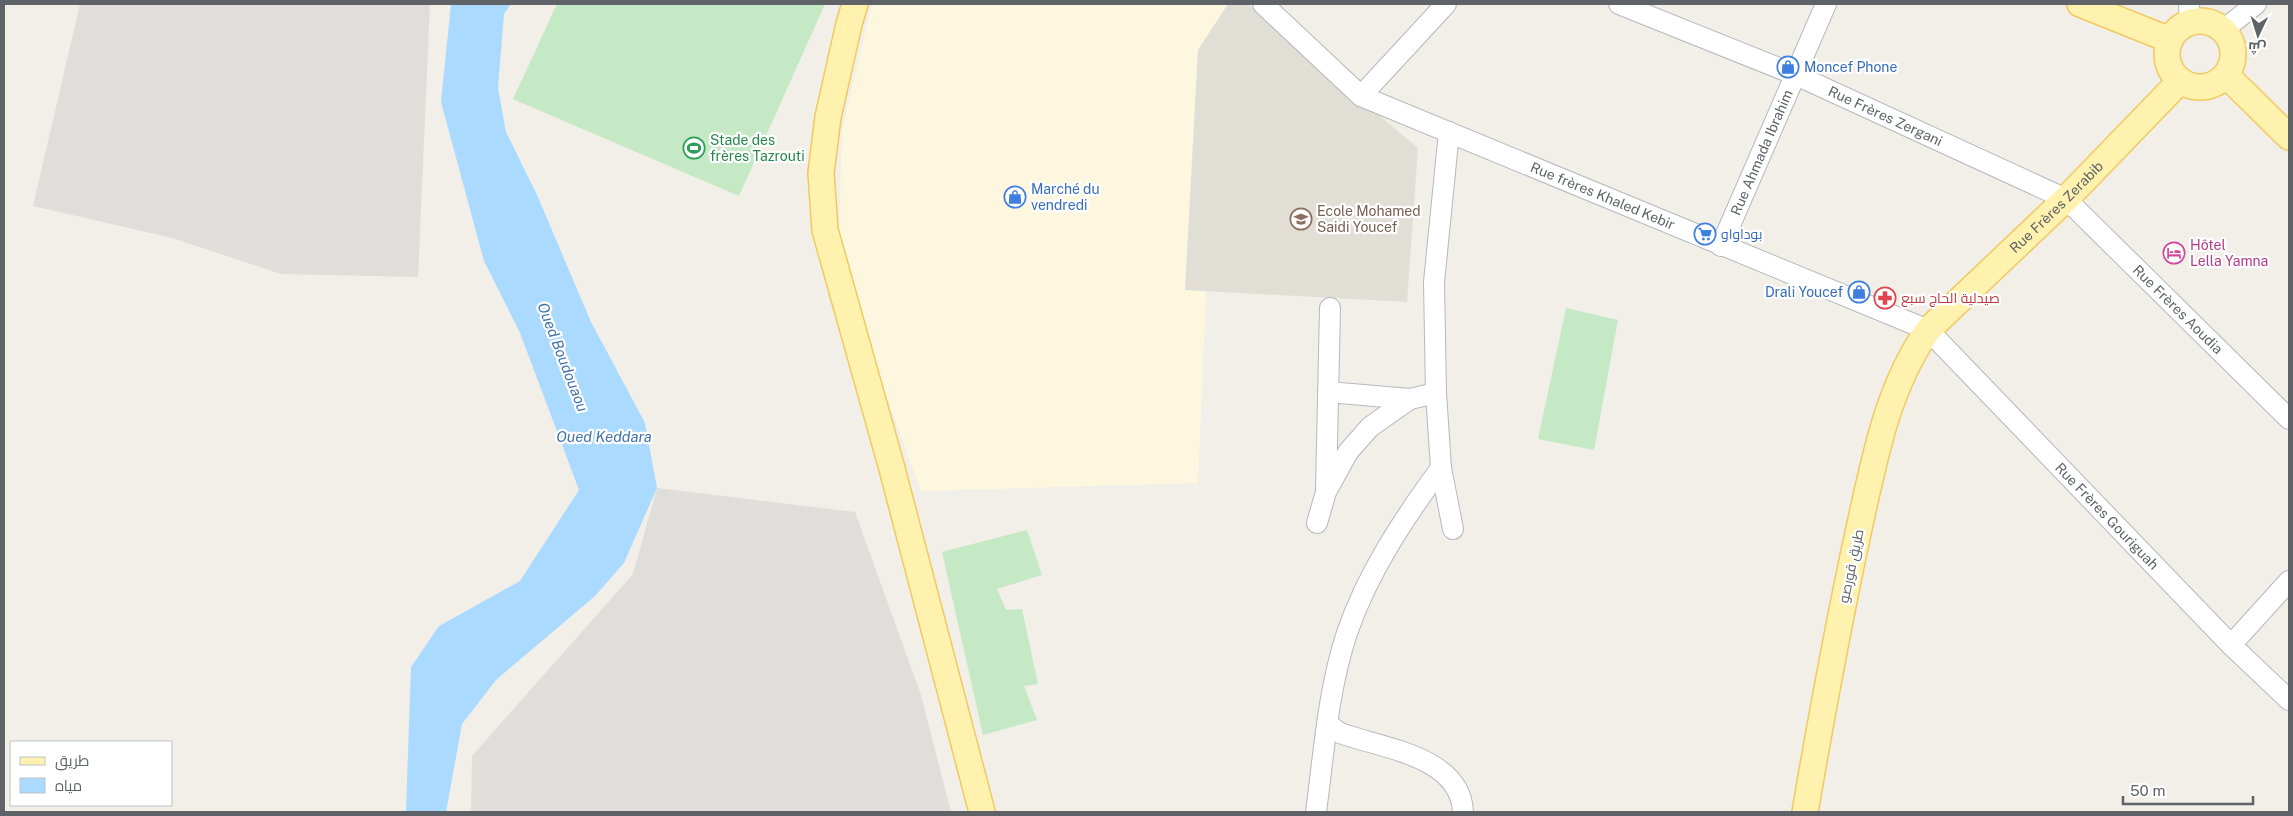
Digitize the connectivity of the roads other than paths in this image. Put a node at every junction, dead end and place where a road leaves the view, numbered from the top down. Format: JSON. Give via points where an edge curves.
{"nodes":[{"id":1,"x":855,"y":4,"type":"edge"},
{"id":2,"x":1263,"y":4,"type":"edge"},
{"id":3,"x":1446,"y":4,"type":"edge"},
{"id":4,"x":1619,"y":4,"type":"edge"},
{"id":5,"x":1826,"y":4,"type":"edge"},
{"id":6,"x":2080,"y":4,"type":"edge"},
{"id":7,"x":2256,"y":4,"type":"edge"},
{"id":8,"x":2189,"y":14,"type":"edge"},
{"id":9,"x":2223,"y":30,"type":"junction"},
{"id":10,"x":2170,"y":40,"type":"junction"},
{"id":11,"x":1796,"y":75,"type":"junction"},
{"id":12,"x":2226,"y":75,"type":"junction"},
{"id":13,"x":2180,"y":81,"type":"junction"},
{"id":14,"x":1361,"y":96,"type":"junction"},
{"id":15,"x":1449,"y":132,"type":"junction"},
{"id":16,"x":2289,"y":136,"type":"edge"},
{"id":17,"x":2066,"y":199,"type":"junction"},
{"id":18,"x":1721,"y":246,"type":"junction"},
{"id":19,"x":1330,"y":308,"type":"dead end"},
{"id":20,"x":1928,"y":330,"type":"junction"},
{"id":21,"x":1328,"y":392,"type":"junction"},
{"id":22,"x":1436,"y":393,"type":"junction"},
{"id":23,"x":1410,"y":399,"type":"junction"},
{"id":24,"x":2289,"y":419,"type":"edge"},
{"id":25,"x":1441,"y":468,"type":"junction"},
{"id":26,"x":1326,"y":492,"type":"junction"},
{"id":27,"x":1317,"y":523,"type":"dead end"},
{"id":28,"x":1453,"y":529,"type":"dead end"},
{"id":29,"x":2289,"y":581,"type":"edge"},
{"id":30,"x":2231,"y":645,"type":"junction"},
{"id":31,"x":2288,"y":695,"type":"edge"},
{"id":32,"x":1328,"y":724,"type":"junction"},
{"id":33,"x":982,"y":812,"type":"edge"},
{"id":34,"x":1316,"y":812,"type":"edge"},
{"id":35,"x":1463,"y":812,"type":"edge"},
{"id":36,"x":1805,"y":812,"type":"edge"}],
"edges":[{"from":1,"to":33,"type":"main road","via":[[828,117],[822,173],[825,230],[891,465]]},
{"from":2,"to":14,"type":"street"},
{"from":3,"to":14,"type":"street"},
{"from":4,"to":11,"type":"street","name":"Rue Frères Zergani"},
{"from":5,"to":11,"type":"street","name":"Rue Ahmada Ibrahim"},
{"from":6,"to":10,"type":"main road"},
{"from":7,"to":9,"type":"street"},
{"from":8,"to":9,"type":"main road"},
{"from":8,"to":10,"type":"main road"},
{"from":9,"to":12,"type":"main road","via":[[2233,51],[2233,62]]},
{"from":10,"to":13,"type":"main road","via":[[2168,63]]},
{"from":11,"to":17,"type":"street","name":"Rue Frères Zergani"},
{"from":11,"to":18,"type":"street","name":"Rue Ahmada Ibrahim"},
{"from":12,"to":13,"type":"main road","via":[[2210,86],[2198,88]]},
{"from":12,"to":16,"type":"main road"},
{"from":13,"to":17,"type":"main road","name":"Rue Frères Zerabib"},
{"from":14,"to":15,"type":"street","name":"Rue frères Khaled Kebir"},
{"from":15,"to":18,"type":"street","name":"Rue frères Khaled Kebir"},
{"from":15,"to":22,"type":"street","via":[[1434,282]]},
{"from":17,"to":20,"type":"main road","name":"Rue Frères Zerabib"},
{"from":17,"to":24,"type":"street","name":"Rue Frères Aoudia"},
{"from":18,"to":20,"type":"street","name":"Rue frères Khaled Kebir"},
{"from":19,"to":21,"type":"street"},
{"from":20,"to":30,"type":"street","name":"Rue Frères Gouriguah"},
{"from":20,"to":36,"type":"main road","name":"طريق قورصو","via":[[1906,365],[1880,436],[1836,635]]},
{"from":21,"to":23,"type":"street"},
{"from":21,"to":26,"type":"street"},
{"from":22,"to":23,"type":"street"},
{"from":22,"to":25,"type":"street"},
{"from":23,"to":26,"type":"street","via":[[1370,427],[1348,452]]},
{"from":25,"to":28,"type":"street"},
{"from":25,"to":32,"type":"street","via":[[1390,545],[1363,594],[1343,649],[1329,702]]},
{"from":26,"to":27,"type":"street"},
{"from":29,"to":30,"type":"street"},
{"from":30,"to":31,"type":"street","name":"Rue Frères Gouriguah"},
{"from":32,"to":34,"type":"street"},
{"from":32,"to":35,"type":"street","via":[[1340,733],[1425,760],[1446,774],[1459,790]]}]}
